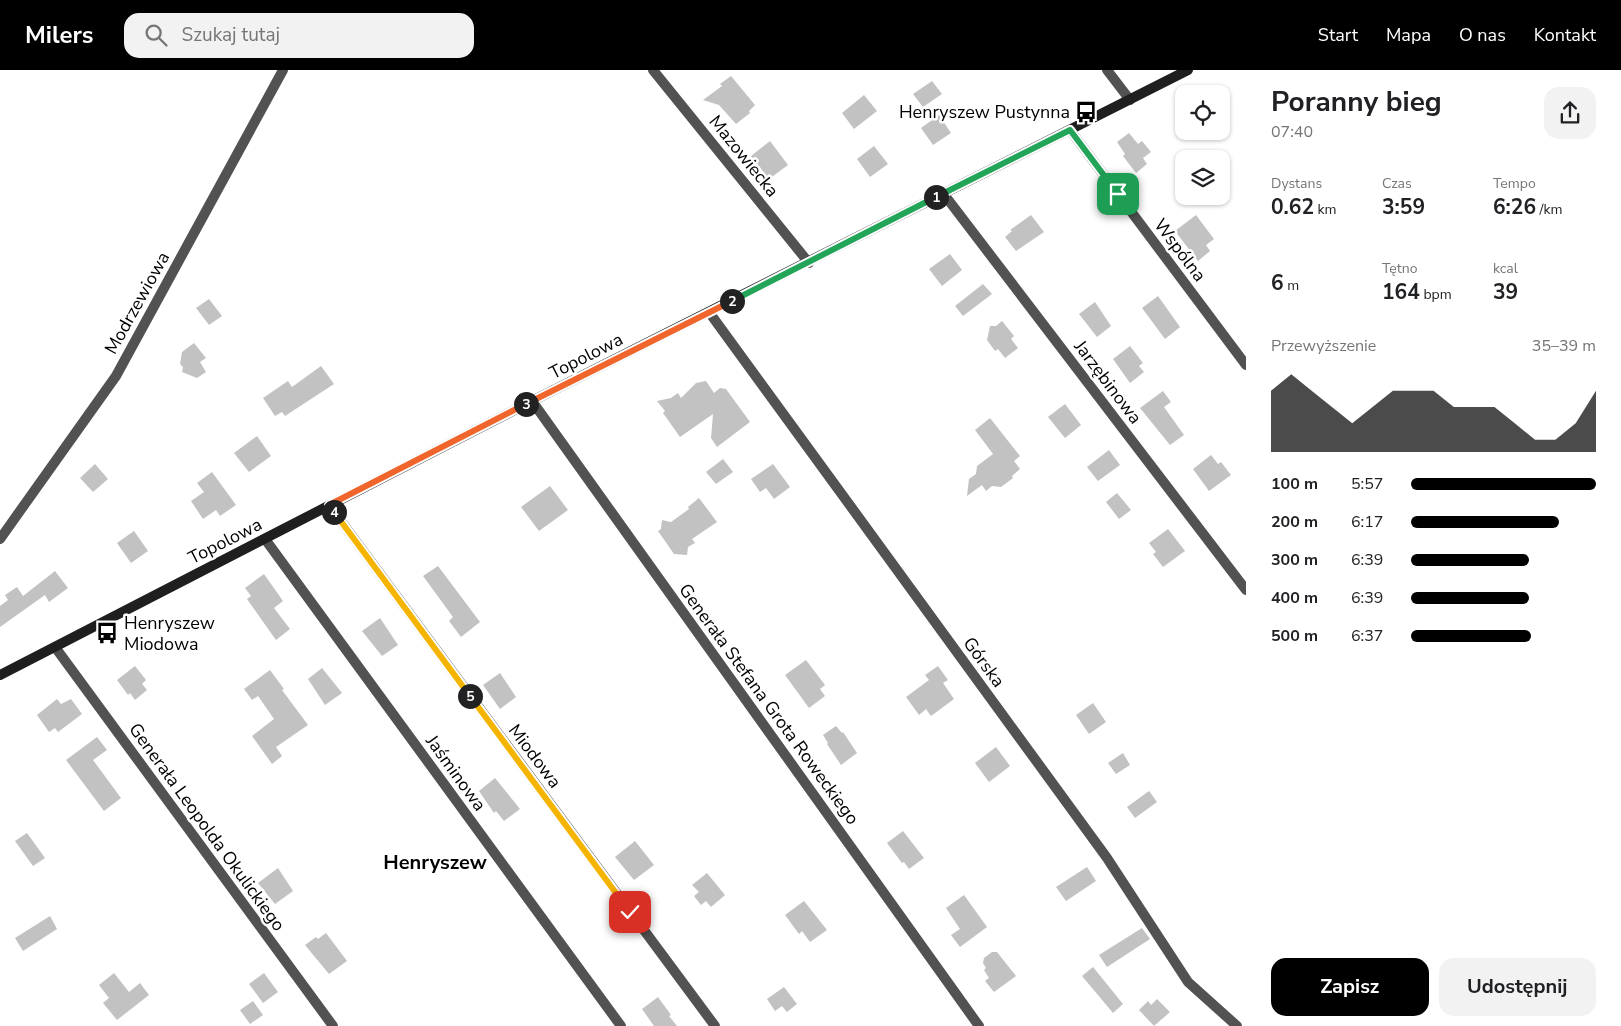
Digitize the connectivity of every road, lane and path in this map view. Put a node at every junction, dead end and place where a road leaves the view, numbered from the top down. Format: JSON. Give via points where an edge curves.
{"nodes":[{"id":1,"x":283,"y":70,"type":"edge"},
{"id":2,"x":653,"y":70,"type":"edge"},
{"id":3,"x":1107,"y":70,"type":"edge"},
{"id":4,"x":1188,"y":70,"type":"edge"},
{"id":5,"x":1130,"y":100,"type":"junction"},
{"id":6,"x":1070,"y":130,"type":"junction"},
{"id":7,"x":943,"y":194,"type":"junction"},
{"id":8,"x":809,"y":263,"type":"junction"},
{"id":9,"x":709,"y":312,"type":"junction"},
{"id":10,"x":1246,"y":365,"type":"edge"},
{"id":11,"x":532,"y":401,"type":"junction"},
{"id":12,"x":329,"y":505,"type":"junction"},
{"id":13,"x":264,"y":539,"type":"junction"},
{"id":14,"x":0,"y":540,"type":"edge"},
{"id":15,"x":1246,"y":590,"type":"edge"},
{"id":16,"x":55,"y":647,"type":"junction"},
{"id":17,"x":0,"y":675,"type":"edge"},
{"id":18,"x":333,"y":1026,"type":"edge"},
{"id":19,"x":621,"y":1026,"type":"edge"},
{"id":20,"x":715,"y":1026,"type":"edge"},
{"id":21,"x":979,"y":1026,"type":"edge"},
{"id":22,"x":1237,"y":1026,"type":"edge"}],
"edges":[{"from":1,"to":14,"type":"street","name":"Modrzewiowa","via":[[116,376]]},
{"from":2,"to":8,"type":"street","name":"Mazowiecka"},
{"from":3,"to":5,"type":"street"},
{"from":4,"to":5,"type":"street","name":"Topolowa"},
{"from":5,"to":6,"type":"street","name":"Topolowa"},
{"from":6,"to":7,"type":"street","name":"Topolowa"},
{"from":6,"to":10,"type":"street","name":"Wspólna"},
{"from":7,"to":8,"type":"street","name":"Topolowa"},
{"from":7,"to":15,"type":"street","name":"Jarzębinowa"},
{"from":8,"to":9,"type":"street","name":"Topolowa"},
{"from":9,"to":11,"type":"street","name":"Topolowa"},
{"from":9,"to":22,"type":"street","name":"Górska","via":[[1107,858],[1188,982]]},
{"from":11,"to":12,"type":"street","name":"Topolowa"},
{"from":11,"to":21,"type":"street","name":"Generała Stefana Grota Roweckiego"},
{"from":12,"to":13,"type":"street","name":"Topolowa"},
{"from":12,"to":20,"type":"street","name":"Miodowa"},
{"from":13,"to":16,"type":"street","name":"Topolowa"},
{"from":13,"to":19,"type":"street","name":"Jaśminowa"},
{"from":16,"to":17,"type":"street","name":"Topolowa"},
{"from":16,"to":18,"type":"street","name":"Generała Leopolda Okulickiego"}]}
